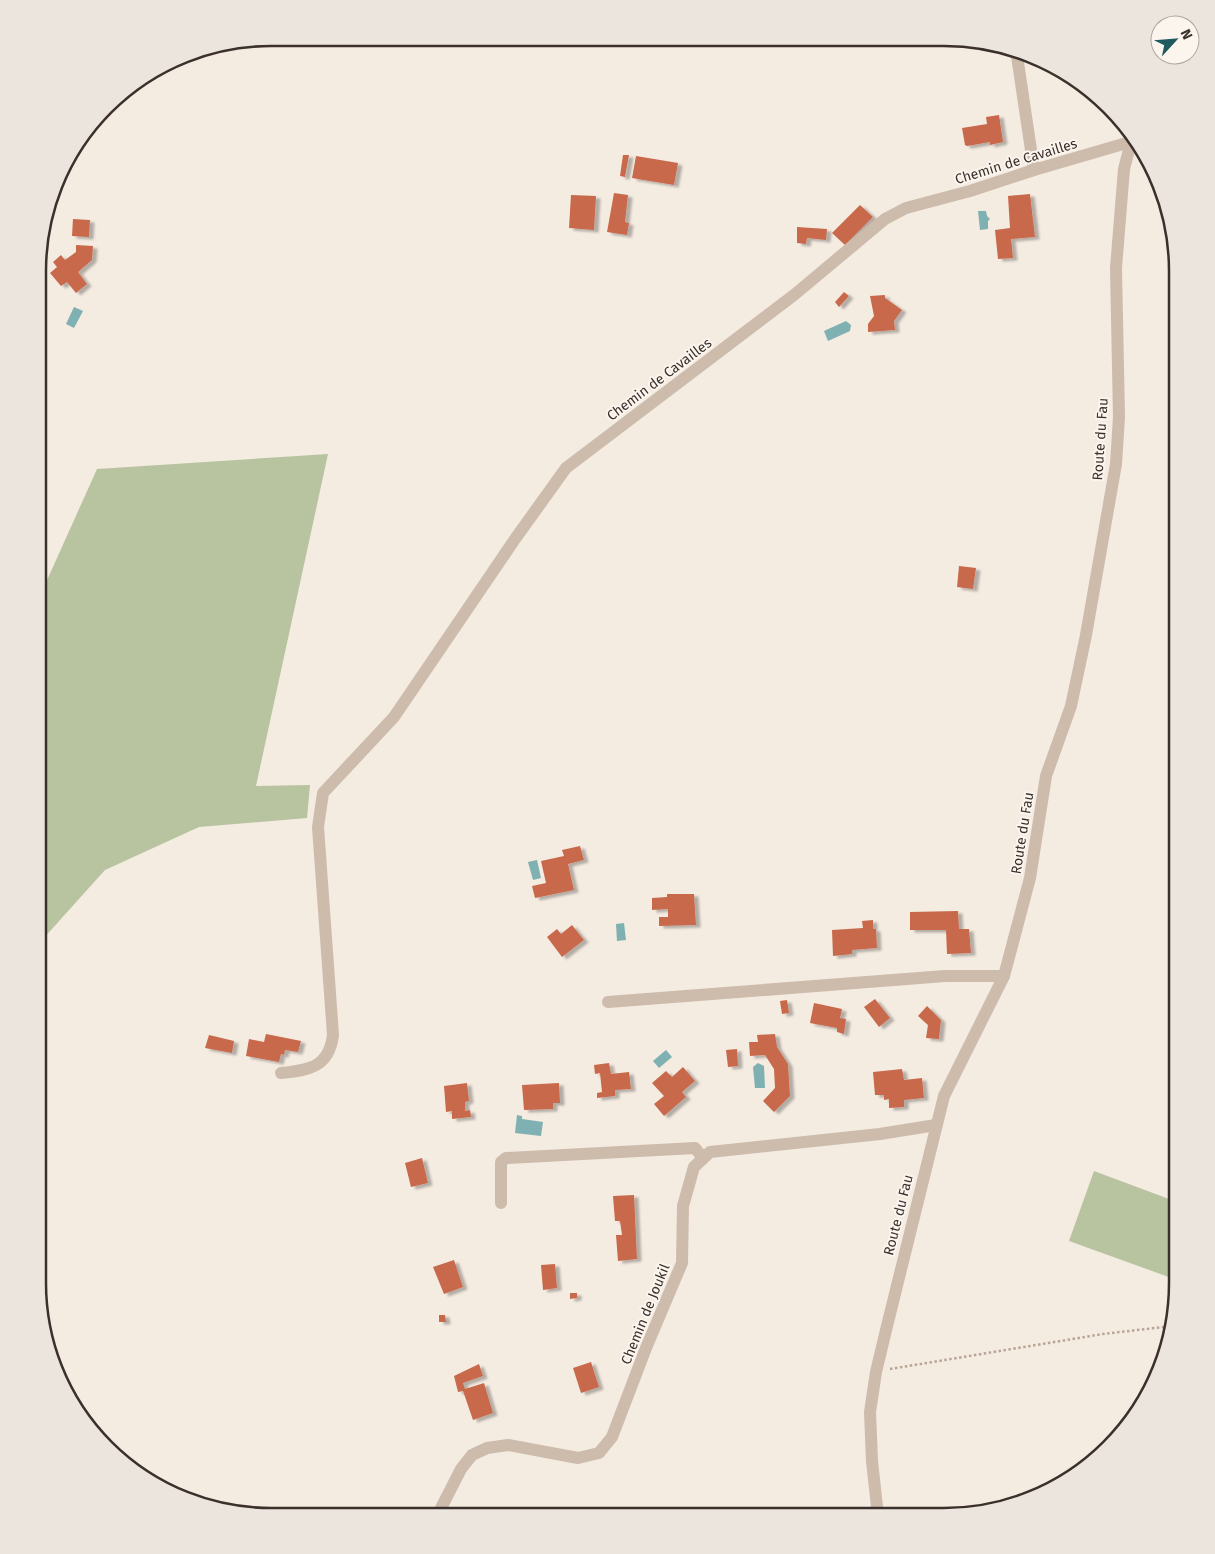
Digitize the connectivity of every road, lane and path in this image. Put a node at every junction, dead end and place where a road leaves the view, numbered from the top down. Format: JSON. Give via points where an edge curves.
{"nodes":[{"id":1,"x":1017,"y":58,"type":"edge"},
{"id":2,"x":1127,"y":141,"type":"edge"},
{"id":3,"x":1130,"y":145,"type":"edge"},
{"id":4,"x":1034,"y":170,"type":"junction"},
{"id":5,"x":1004,"y":976,"type":"junction"},
{"id":6,"x":608,"y":1002,"type":"dead end"},
{"id":7,"x":281,"y":1073,"type":"dead end"},
{"id":8,"x":936,"y":1125,"type":"junction"},
{"id":9,"x":704,"y":1158,"type":"junction"},
{"id":10,"x":500,"y":1203,"type":"dead end"},
{"id":11,"x":1164,"y":1327,"type":"edge"},
{"id":12,"x":876,"y":1372,"type":"junction"},
{"id":13,"x":441,"y":1508,"type":"edge"},
{"id":14,"x":877,"y":1508,"type":"edge"}],
"edges":[{"from":1,"to":4,"type":"street"},
{"from":2,"to":4,"type":"street","name":"Chemin de Cavailles"},
{"from":3,"to":5,"type":"street","name":"Route du Fau","via":[[1124,169],[1116,268],[1119,417],[1116,464],[1071,706],[1046,776],[1030,878]]},
{"from":4,"to":7,"type":"street","name":"Chemin de Cavailles","via":[[906,208],[885,219],[794,295],[566,468],[394,717],[323,793],[318,827],[332,1042],[326,1058],[316,1066]]},
{"from":5,"to":6,"type":"street","via":[[945,976]]},
{"from":5,"to":8,"type":"street","name":"Route du Fau","via":[[944,1096]]},
{"from":8,"to":9,"type":"street","via":[[710,1152]]},
{"from":8,"to":12,"type":"street","name":"Route du Fau"},
{"from":9,"to":10,"type":"street","via":[[695,1148],[506,1158],[501,1162]]},
{"from":9,"to":13,"type":"street","name":"Chemin de Joukil","via":[[694,1167],[683,1206],[682,1263],[612,1437],[599,1453],[578,1458],[508,1445],[487,1448],[472,1455],[461,1469]]},
{"from":11,"to":12,"type":"path"},
{"from":12,"to":14,"type":"street","name":"Route du Fau","via":[[870,1412]]}]}
